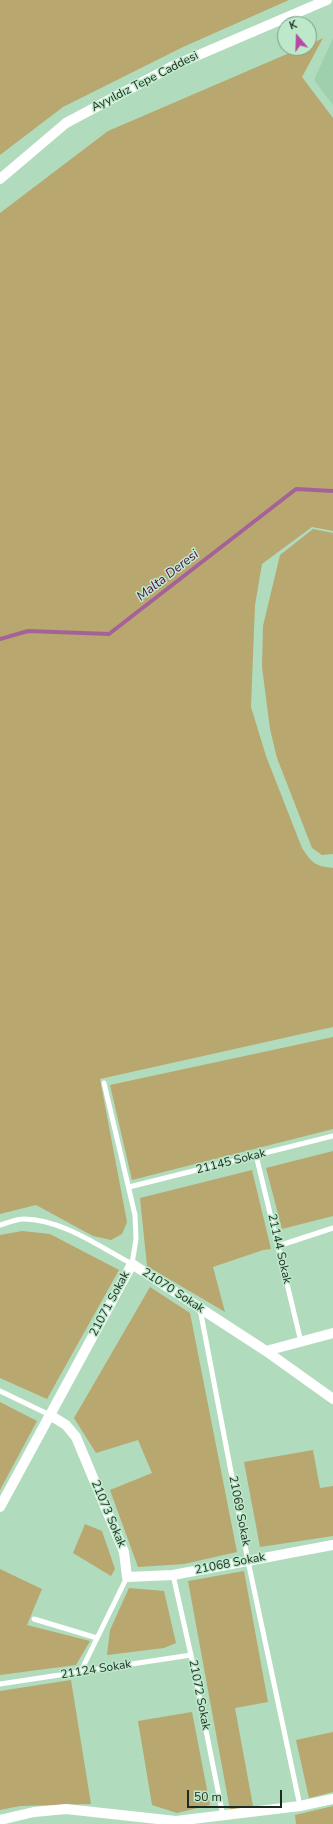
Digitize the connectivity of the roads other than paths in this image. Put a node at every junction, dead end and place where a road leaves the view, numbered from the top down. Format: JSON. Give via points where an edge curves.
{"nodes":[{"id":1,"x":327,"y":0,"type":"edge"},
{"id":2,"x":0,"y":179,"type":"edge"},
{"id":3,"x":104,"y":1082,"type":"dead end"},
{"id":4,"x":333,"y":1136,"type":"edge"},
{"id":5,"x":256,"y":1155,"type":"junction"},
{"id":6,"x":129,"y":1187,"type":"junction"},
{"id":7,"x":0,"y":1225,"type":"edge"},
{"id":8,"x":333,"y":1228,"type":"edge"},
{"id":9,"x":278,"y":1246,"type":"junction"},
{"id":10,"x":132,"y":1264,"type":"junction"},
{"id":11,"x":200,"y":1309,"type":"junction"},
{"id":12,"x":333,"y":1333,"type":"edge"},
{"id":13,"x":301,"y":1342,"type":"junction"},
{"id":14,"x":266,"y":1351,"type":"junction"},
{"id":15,"x":0,"y":1391,"type":"edge"},
{"id":16,"x":333,"y":1398,"type":"edge"},
{"id":17,"x":50,"y":1415,"type":"junction"},
{"id":18,"x":0,"y":1507,"type":"edge"},
{"id":19,"x":333,"y":1545,"type":"edge"},
{"id":20,"x":248,"y":1560,"type":"junction"},
{"id":21,"x":172,"y":1575,"type":"junction"},
{"id":22,"x":127,"y":1576,"type":"junction"},
{"id":23,"x":34,"y":1620,"type":"dead end"},
{"id":24,"x":97,"y":1638,"type":"junction"},
{"id":25,"x":191,"y":1655,"type":"junction"},
{"id":26,"x":80,"y":1673,"type":"junction"},
{"id":27,"x":0,"y":1684,"type":"edge"},
{"id":28,"x":333,"y":1799,"type":"edge"},
{"id":29,"x":300,"y":1806,"type":"junction"},
{"id":30,"x":223,"y":1816,"type":"junction"},
{"id":31,"x":0,"y":1820,"type":"edge"},
{"id":32,"x":176,"y":1823,"type":"edge"}],
"edges":[{"from":1,"to":2,"type":"street","name":"Ayyıldız Tepe Caddesi","via":[[172,66],[66,123]]},
{"from":3,"to":6,"type":"lane","name":"21071 Sokak"},
{"from":4,"to":5,"type":"lane","name":"21145 Sokak"},
{"from":5,"to":6,"type":"lane","name":"21145 Sokak"},
{"from":5,"to":9,"type":"lane","name":"21144 Sokak"},
{"from":6,"to":10,"type":"lane","name":"21071 Sokak","via":[[135,1215],[136,1239]]},
{"from":7,"to":10,"type":"lane","name":"21070 Sokak","via":[[23,1219],[48,1222]]},
{"from":8,"to":9,"type":"lane"},
{"from":9,"to":13,"type":"lane","name":"21144 Sokak"},
{"from":10,"to":11,"type":"street","name":"21070 Sokak"},
{"from":10,"to":17,"type":"street","name":"21071 Sokak"},
{"from":11,"to":14,"type":"street","name":"21070 Sokak"},
{"from":11,"to":20,"type":"lane","name":"21069 Sokak"},
{"from":12,"to":13,"type":"street"},
{"from":13,"to":14,"type":"street"},
{"from":14,"to":16,"type":"street","name":"21070 Sokak"},
{"from":15,"to":17,"type":"lane","name":"21073 Sokak"},
{"from":17,"to":18,"type":"street","name":"21071 Sokak"},
{"from":17,"to":22,"type":"street","name":"21073 Sokak","via":[[66,1425],[76,1437],[124,1552]]},
{"from":19,"to":20,"type":"street","name":"21068 Sokak"},
{"from":20,"to":21,"type":"street","name":"21068 Sokak"},
{"from":20,"to":29,"type":"lane","name":"21069 Sokak"},
{"from":21,"to":22,"type":"street","name":"21068 Sokak"},
{"from":21,"to":25,"type":"lane","name":"21072 Sokak"},
{"from":22,"to":24,"type":"lane"},
{"from":23,"to":24,"type":"lane"},
{"from":24,"to":26,"type":"lane"},
{"from":25,"to":26,"type":"lane","name":"21124 Sokak"},
{"from":25,"to":30,"type":"lane","name":"21072 Sokak"},
{"from":26,"to":27,"type":"lane","name":"21124 Sokak"},
{"from":28,"to":29,"type":"street"},
{"from":29,"to":30,"type":"street"},
{"from":30,"to":32,"type":"street"},
{"from":31,"to":32,"type":"street","via":[[34,1812],[66,1809]]}]}
